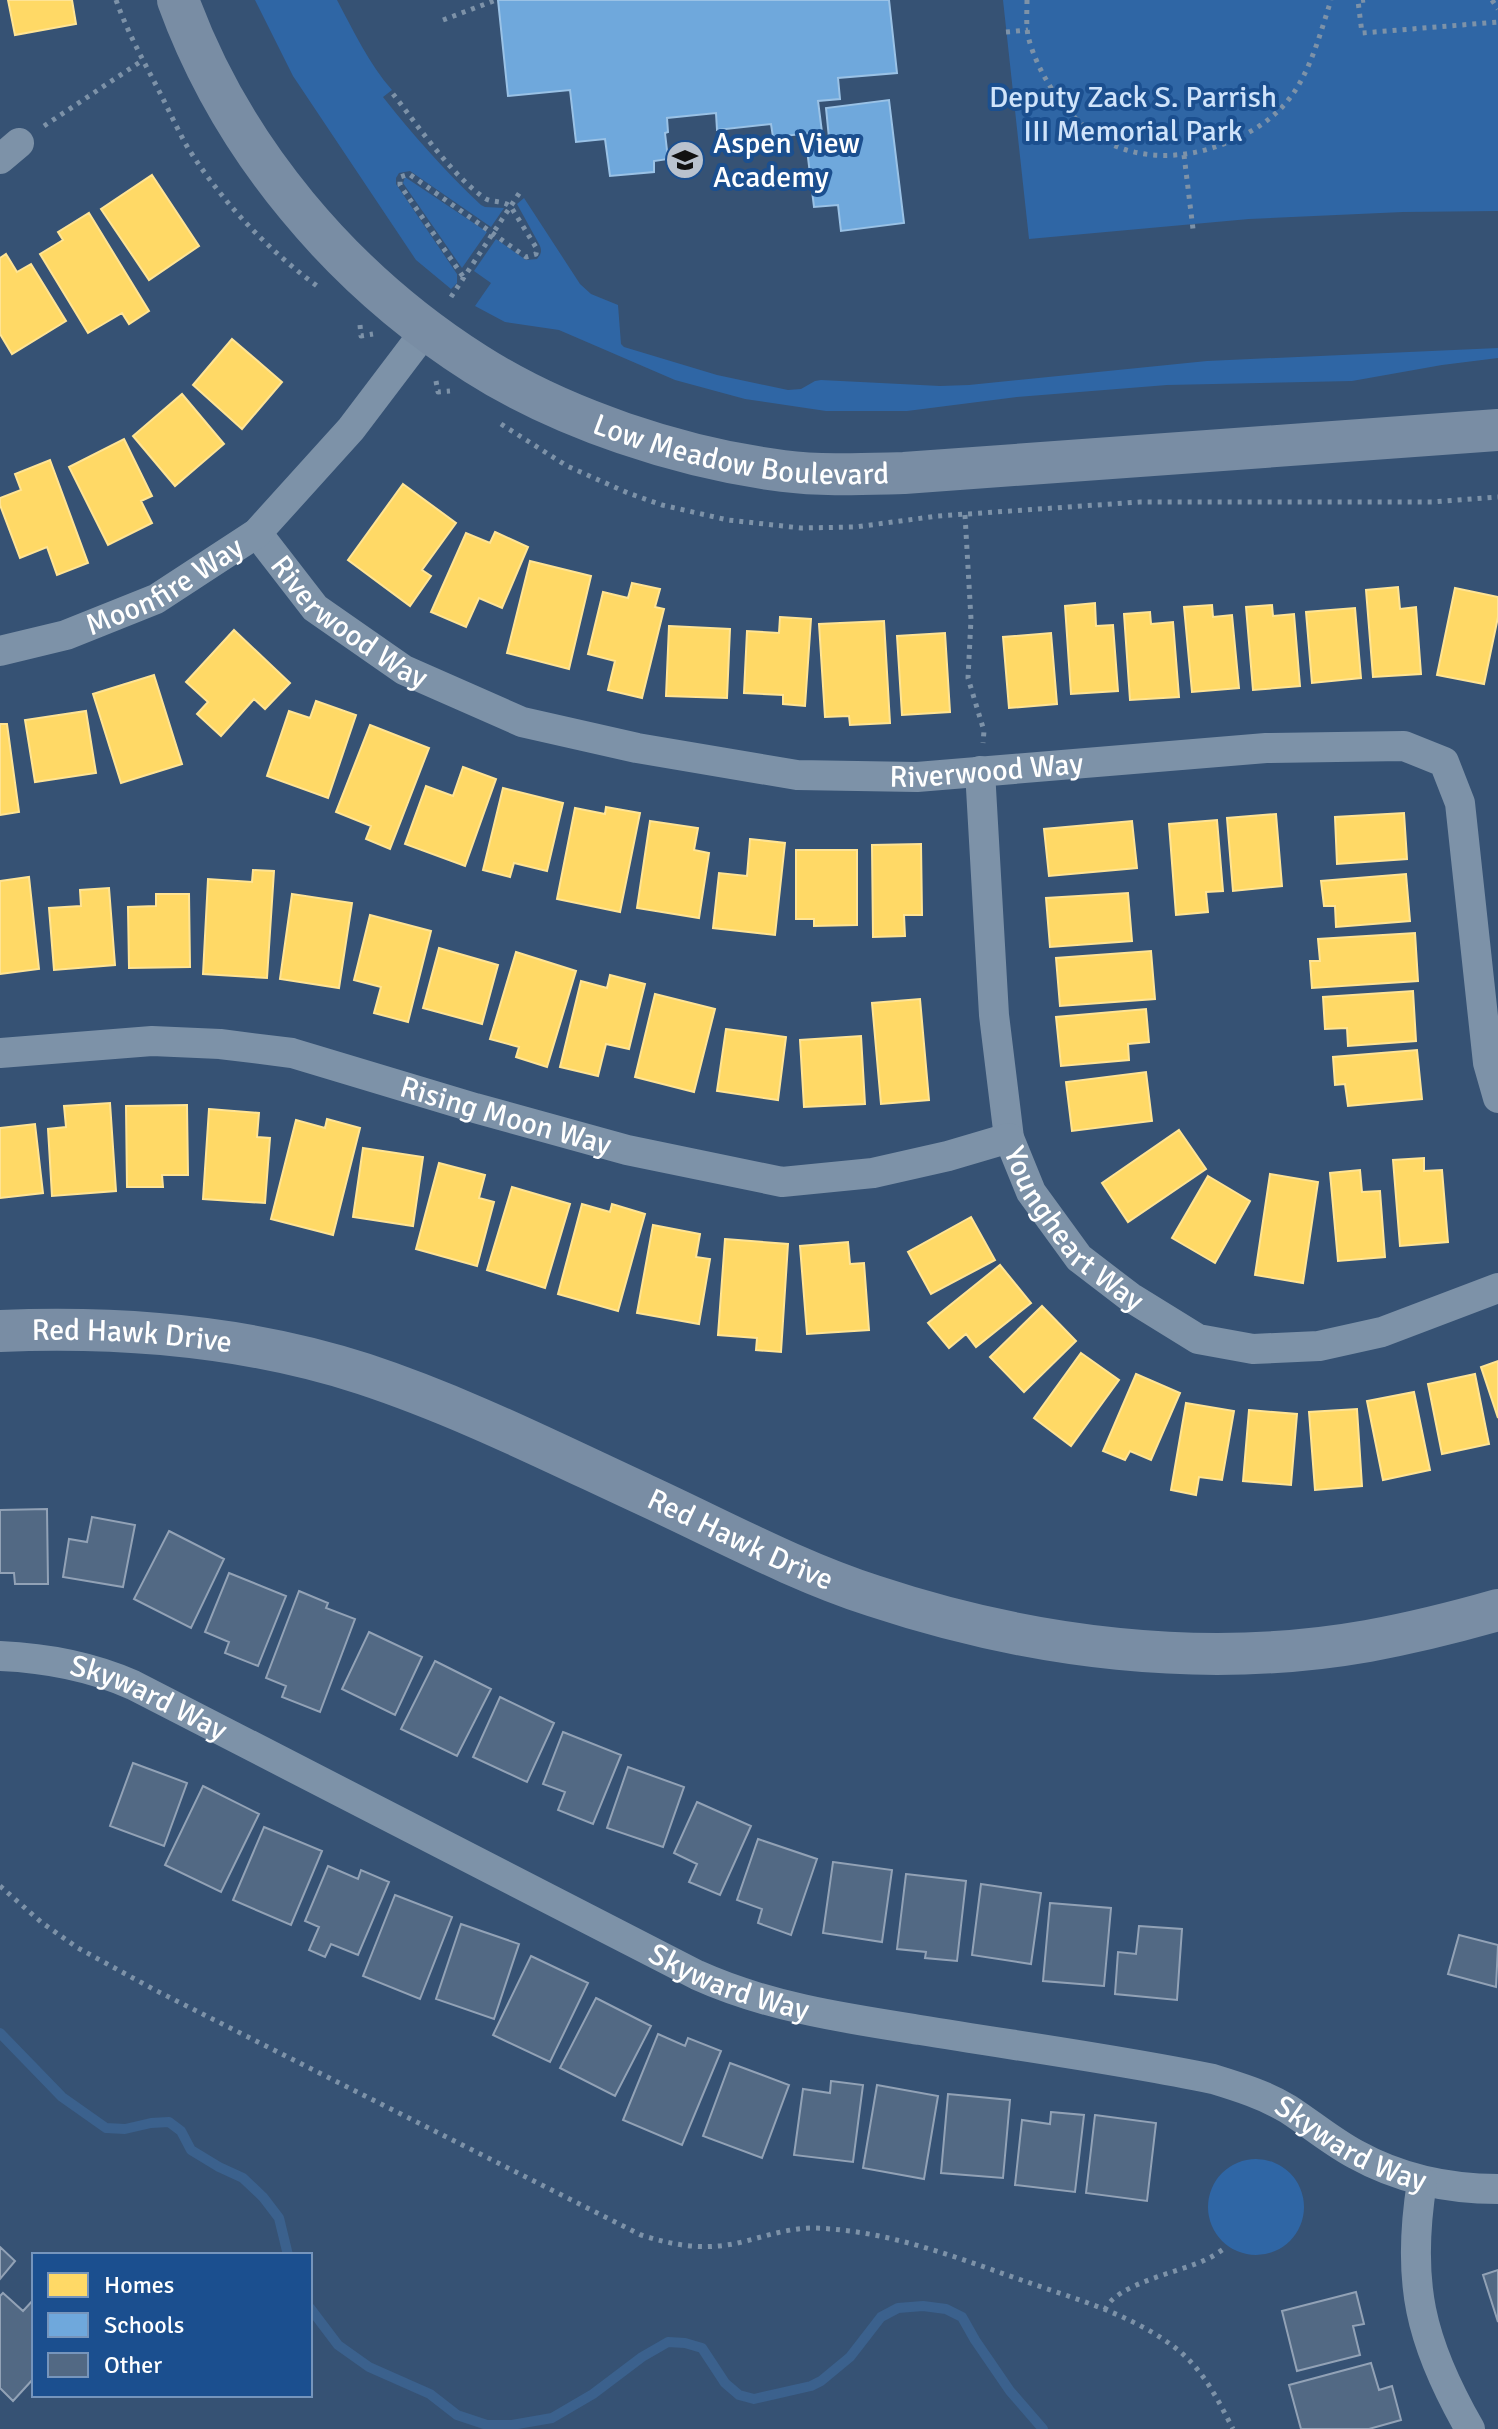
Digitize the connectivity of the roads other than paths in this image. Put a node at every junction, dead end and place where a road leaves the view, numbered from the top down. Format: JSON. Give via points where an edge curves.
{"nodes":[{"id":1,"x":178,"y":0,"type":"edge"},
{"id":2,"x":426,"y":330,"type":"junction"},
{"id":3,"x":1498,"y":430,"type":"edge"},
{"id":4,"x":257,"y":533,"type":"junction"},
{"id":5,"x":0,"y":651,"type":"edge"},
{"id":6,"x":980,"y":771,"type":"junction"},
{"id":7,"x":0,"y":1053,"type":"edge"},
{"id":8,"x":1498,"y":1098,"type":"edge"},
{"id":9,"x":1009,"y":1138,"type":"junction"},
{"id":10,"x":1498,"y":1288,"type":"edge"},
{"id":11,"x":0,"y":1331,"type":"edge"},
{"id":12,"x":1498,"y":1610,"type":"edge"},
{"id":13,"x":0,"y":1656,"type":"edge"},
{"id":14,"x":1422,"y":2182,"type":"junction"},
{"id":15,"x":1498,"y":2189,"type":"edge"},
{"id":16,"x":1470,"y":2429,"type":"edge"}],
"edges":[{"from":1,"to":2,"type":"street","name":"Low Meadow Boulevard","via":[[223,100],[305,217]]},
{"from":2,"to":3,"type":"street","name":"Low Meadow Boulevard","via":[[538,398],[606,426],[666,448],[784,471],[904,473]]},
{"from":2,"to":4,"type":"street","name":"Moonfire Way","via":[[351,429]]},
{"from":4,"to":5,"type":"street","name":"Moonfire Way","via":[[156,599],[66,635]]},
{"from":4,"to":6,"type":"street","name":"Riverwood Way","via":[[315,608],[404,670],[522,722],[797,775],[917,777]]},
{"from":6,"to":8,"type":"street","name":"Riverwood Way","via":[[1266,748],[1404,746],[1444,762],[1460,803],[1488,1063]]},
{"from":6,"to":9,"type":"street","name":"Youngheart Way","via":[[994,1015]]},
{"from":7,"to":9,"type":"street","name":"Rising Moon Way","via":[[152,1041],[292,1053],[627,1150],[782,1182],[873,1173]]},
{"from":9,"to":10,"type":"street","name":"Youngheart Way","via":[[1031,1192],[1079,1258],[1198,1339],[1253,1349],[1319,1346],[1382,1332]]},
{"from":11,"to":12,"type":"street","name":"Red Hawk Drive","via":[[170,1335],[231,1343],[361,1373],[438,1401],[870,1595],[1057,1642],[1187,1652],[1266,1651],[1367,1641]]},
{"from":13,"to":14,"type":"street","name":"Skyward Way","via":[[83,1667],[133,1685],[729,1990],[826,2016],[1213,2079],[1263,2096],[1355,2154]]},
{"from":14,"to":15,"type":"street","name":"Skyward Way"},
{"from":14,"to":16,"type":"street","via":[[1415,2226],[1418,2297],[1436,2363]]}]}
